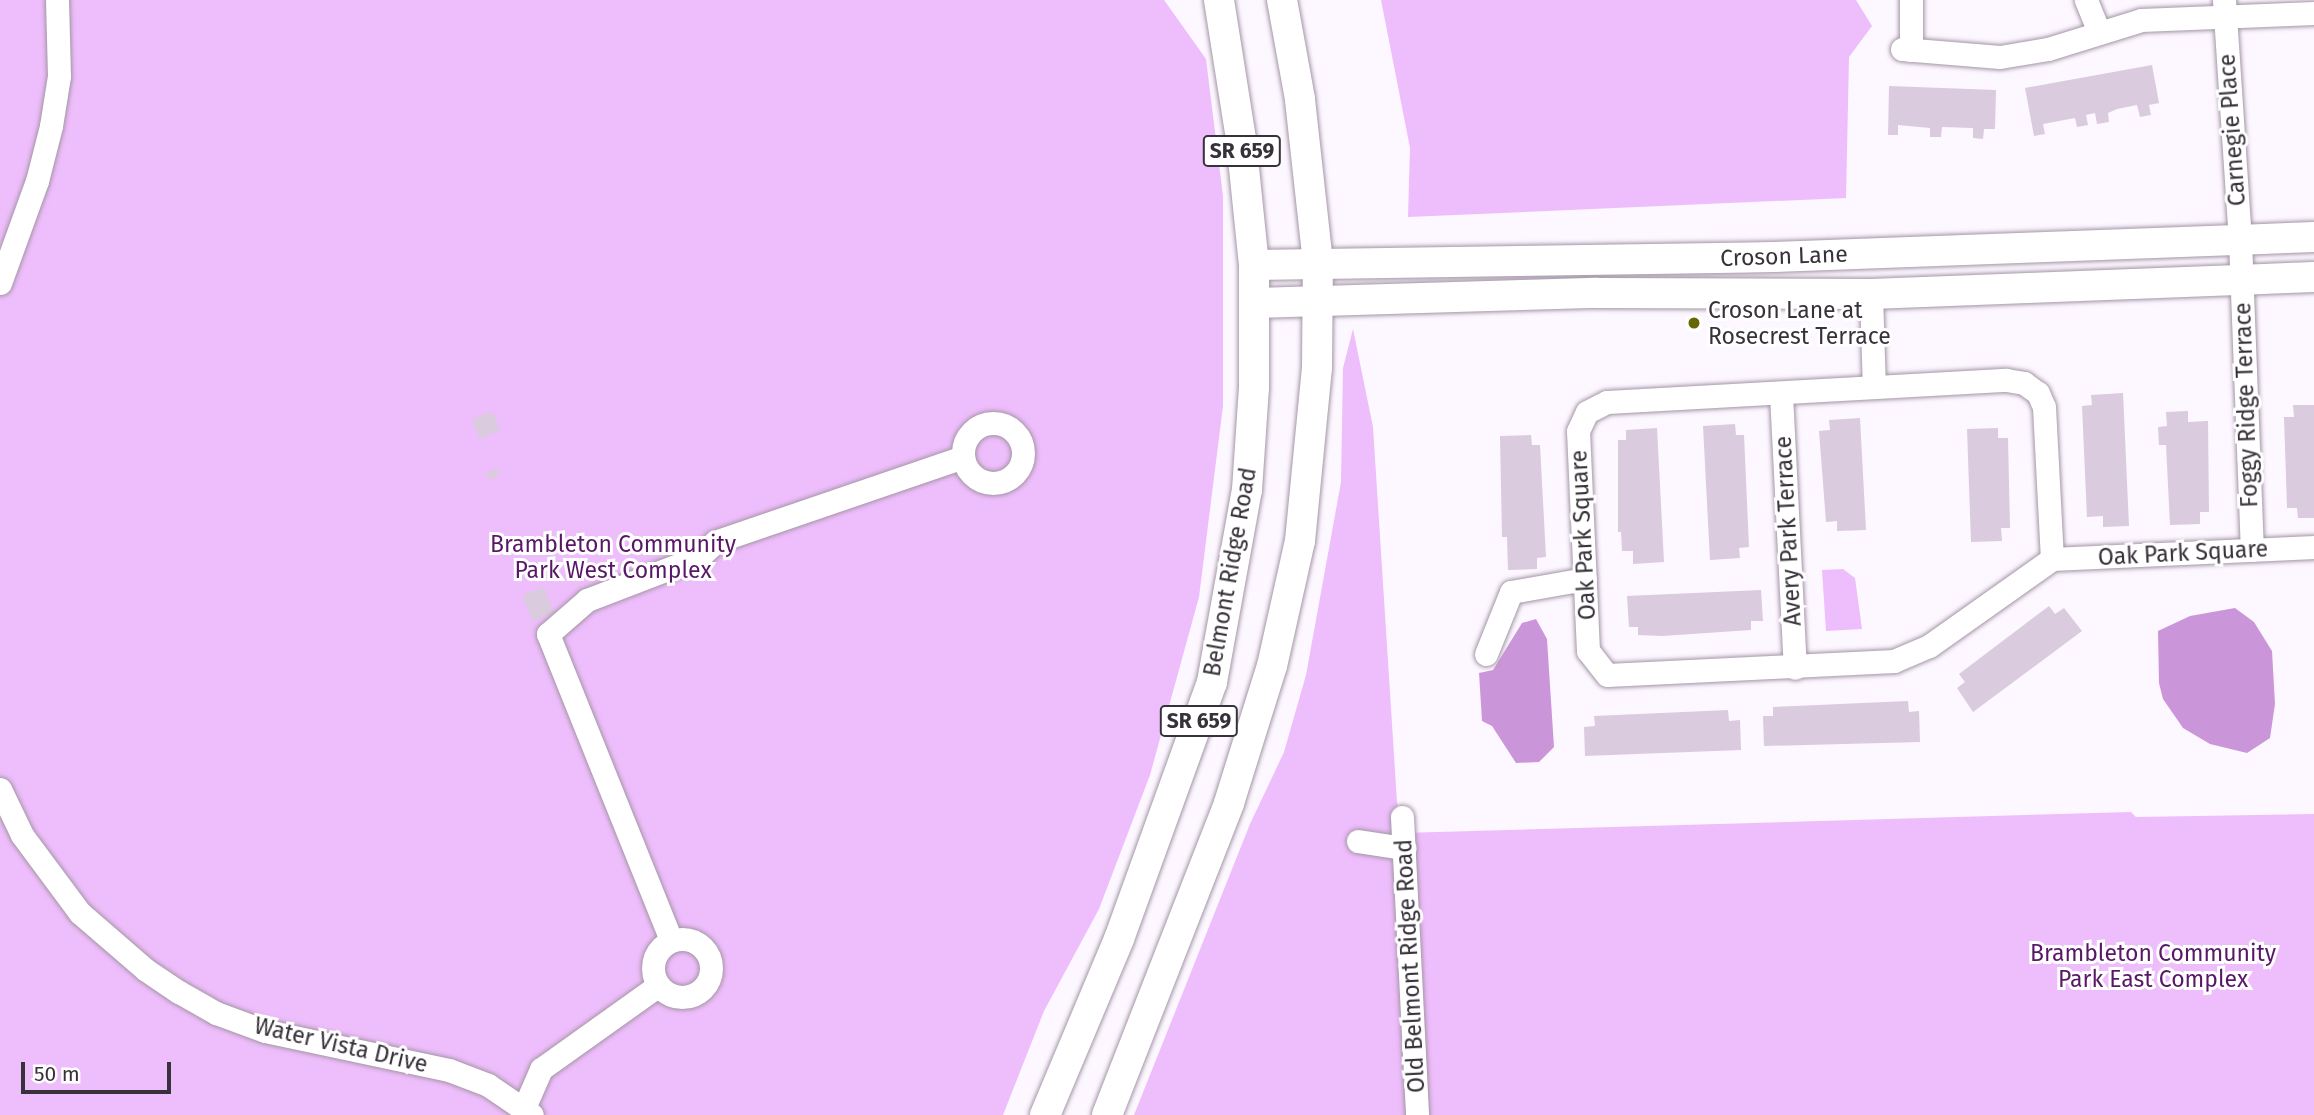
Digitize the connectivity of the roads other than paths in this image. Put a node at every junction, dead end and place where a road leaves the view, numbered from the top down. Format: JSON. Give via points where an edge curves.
{"nodes":[{"id":1,"x":57,"y":0,"type":"edge"},
{"id":2,"x":1219,"y":0,"type":"edge"},
{"id":3,"x":1282,"y":0,"type":"edge"},
{"id":4,"x":1911,"y":0,"type":"edge"},
{"id":5,"x":2086,"y":0,"type":"edge"},
{"id":6,"x":2224,"y":9,"type":"edge"},
{"id":7,"x":2314,"y":13,"type":"edge"},
{"id":8,"x":2099,"y":33,"type":"junction"},
{"id":9,"x":2314,"y":237,"type":"edge"},
{"id":10,"x":2240,"y":260,"type":"junction"},
{"id":11,"x":1318,"y":264,"type":"junction"},
{"id":12,"x":1254,"y":265,"type":"junction"},
{"id":13,"x":2314,"y":277,"type":"edge"},
{"id":14,"x":0,"y":283,"type":"edge"},
{"id":15,"x":1871,"y":294,"type":"junction"},
{"id":16,"x":1319,"y":299,"type":"junction"},
{"id":17,"x":1255,"y":303,"type":"junction"},
{"id":18,"x":1874,"y":387,"type":"junction"},
{"id":19,"x":1781,"y":394,"type":"junction"},
{"id":20,"x":963,"y":457,"type":"dead end"},
{"id":21,"x":2314,"y":547,"type":"edge"},
{"id":22,"x":2252,"y":550,"type":"junction"},
{"id":23,"x":2052,"y":559,"type":"junction"},
{"id":24,"x":1585,"y":579,"type":"junction"},
{"id":25,"x":1486,"y":654,"type":"dead end"},
{"id":26,"x":1795,"y":668,"type":"junction"},
{"id":27,"x":0,"y":789,"type":"edge"},
{"id":28,"x":1402,"y":817,"type":"dead end"},
{"id":29,"x":1358,"y":841,"type":"dead end"},
{"id":30,"x":1404,"y":848,"type":"junction"},
{"id":31,"x":671,"y":940,"type":"junction"},
{"id":32,"x":656,"y":987,"type":"junction"},
{"id":33,"x":528,"y":1111,"type":"edge"},
{"id":34,"x":1045,"y":1115,"type":"edge"},
{"id":35,"x":1107,"y":1115,"type":"edge"},
{"id":36,"x":1417,"y":1115,"type":"edge"}],
"edges":[{"from":1,"to":14,"type":"street","via":[[59,75],[51,126],[37,181]]},
{"from":2,"to":12,"type":"main road","name":"Belmont Ridge Road","number":"SR 659"},
{"from":3,"to":11,"type":"main road","number":"SR 659","via":[[1300,99]]},
{"from":4,"to":8,"type":"street","via":[[1907,49],[2000,57],[2048,49]]},
{"from":5,"to":8,"type":"street"},
{"from":6,"to":7,"type":"street"},
{"from":6,"to":8,"type":"street","via":[[2141,20]]},
{"from":6,"to":10,"type":"street","name":"Carnegie Place"},
{"from":9,"to":10,"type":"main road","name":"Croson Lane"},
{"from":10,"to":11,"type":"main road","name":"Croson Lane","via":[[1774,257]]},
{"from":10,"to":13,"type":"main road","name":"Croson Lane"},
{"from":10,"to":15,"type":"main road","name":"Croson Lane"},
{"from":10,"to":22,"type":"street","name":"Foggy Ridge Terrace"},
{"from":11,"to":12,"type":"main road","name":"Croson Lane"},
{"from":11,"to":16,"type":"main road","number":"SR 659"},
{"from":12,"to":17,"type":"main road","name":"Belmont Ridge Road","number":"SR 659"},
{"from":15,"to":16,"type":"main road","name":"Croson Lane"},
{"from":15,"to":18,"type":"street"},
{"from":16,"to":17,"type":"main road","name":"Croson Lane"},
{"from":16,"to":35,"type":"main road","number":"SR 659","via":[[1300,541],[1272,666],[1229,803]]},
{"from":17,"to":34,"type":"main road","name":"Belmont Ridge Road","number":"SR 659","via":[[1247,489],[1212,682],[1128,915]]},
{"from":18,"to":19,"type":"street","name":"Oak Park Square"},
{"from":18,"to":23,"type":"street","name":"Oak Park Square","via":[[2006,380],[2024,383],[2038,393],[2044,407]]},
{"from":19,"to":24,"type":"street","name":"Oak Park Square","via":[[1607,402],[1587,412],[1578,431]]},
{"from":19,"to":26,"type":"street","name":"Avery Park Terrace"},
{"from":20,"to":31,"type":"street","via":[[715,542],[699,557],[587,600],[548,634]]},
{"from":21,"to":22,"type":"street","name":"Oak Park Square"},
{"from":22,"to":23,"type":"street","name":"Oak Park Square"},
{"from":23,"to":26,"type":"street","name":"Oak Park Square","via":[[1914,655],[1875,665]]},
{"from":24,"to":25,"type":"street","via":[[1502,592]]},
{"from":24,"to":26,"type":"street","name":"Oak Park Square","via":[[1588,651],[1607,674]]},
{"from":27,"to":33,"type":"street","name":"Water Vista Drive","via":[[22,835],[80,913],[120,950],[179,992],[216,1013],[265,1031],[449,1070],[488,1085]]},
{"from":28,"to":30,"type":"street","name":"Old Belmont Ridge Road"},
{"from":29,"to":30,"type":"street"},
{"from":30,"to":36,"type":"street","name":"Old Belmont Ridge Road"},
{"from":31,"to":32,"type":"street","via":[[658,952],[653,970]]},
{"from":31,"to":32,"type":"street","via":[[691,939],[706,950],[714,969],[708,985],[693,996],[675,997]]},
{"from":32,"to":33,"type":"street","via":[[541,1069]]}]}
